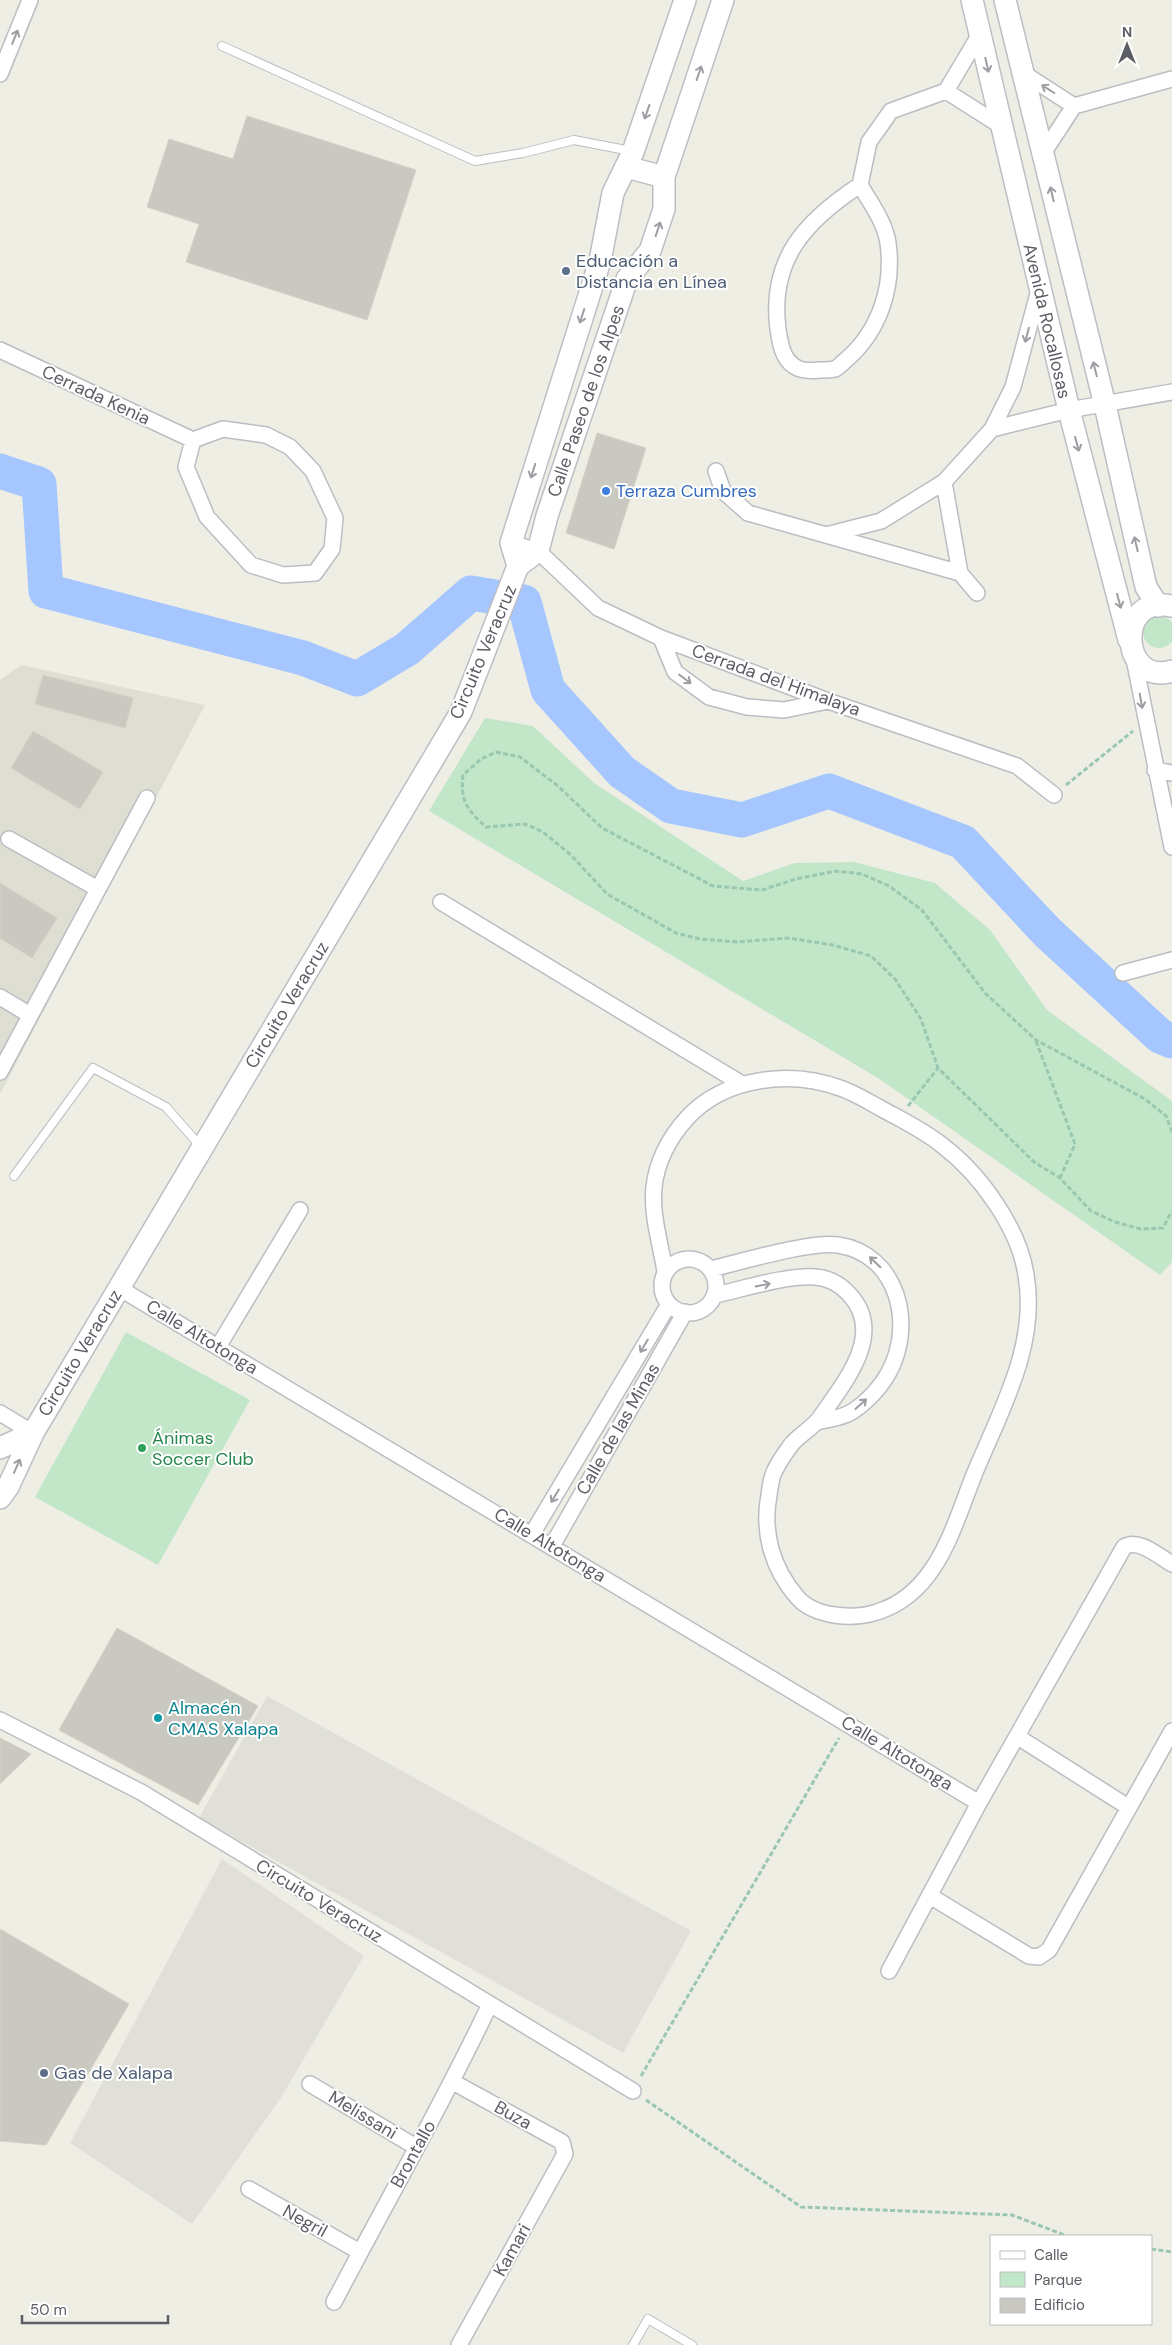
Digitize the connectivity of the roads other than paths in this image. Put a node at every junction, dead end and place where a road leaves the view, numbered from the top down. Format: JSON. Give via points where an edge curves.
{"nodes":[{"id":1,"x":30,"y":0,"type":"edge"},
{"id":2,"x":685,"y":0,"type":"edge"},
{"id":3,"x":723,"y":0,"type":"edge"},
{"id":4,"x":972,"y":0,"type":"edge"},
{"id":5,"x":1005,"y":0,"type":"edge"},
{"id":6,"x":980,"y":34,"type":"junction"},
{"id":7,"x":222,"y":46,"type":"dead end"},
{"id":8,"x":1023,"y":73,"type":"junction"},
{"id":9,"x":0,"y":74,"type":"edge"},
{"id":10,"x":1171,"y":82,"type":"edge"},
{"id":11,"x":946,"y":91,"type":"junction"},
{"id":12,"x":1074,"y":106,"type":"junction"},
{"id":13,"x":1001,"y":126,"type":"junction"},
{"id":14,"x":1042,"y":155,"type":"junction"},
{"id":15,"x":630,"y":159,"type":"junction"},
{"id":16,"x":664,"y":176,"type":"junction"},
{"id":17,"x":860,"y":185,"type":"junction"},
{"id":18,"x":1058,"y":220,"type":"junction"},
{"id":19,"x":1025,"y":228,"type":"junction"},
{"id":20,"x":1039,"y":288,"type":"junction"},
{"id":21,"x":0,"y":350,"type":"edge"},
{"id":22,"x":1172,"y":392,"type":"edge"},
{"id":23,"x":1105,"y":405,"type":"junction"},
{"id":24,"x":1068,"y":410,"type":"junction"},
{"id":25,"x":992,"y":429,"type":"junction"},
{"id":26,"x":193,"y":440,"type":"junction"},
{"id":27,"x":716,"y":471,"type":"dead end"},
{"id":28,"x":944,"y":482,"type":"junction"},
{"id":29,"x":826,"y":535,"type":"junction"},
{"id":30,"x":511,"y":543,"type":"junction"},
{"id":31,"x":538,"y":551,"type":"junction"},
{"id":32,"x":516,"y":573,"type":"junction"},
{"id":33,"x":960,"y":573,"type":"junction"},
{"id":34,"x":977,"y":593,"type":"dead end"},
{"id":35,"x":1165,"y":606,"type":"edge"},
{"id":36,"x":661,"y":638,"type":"junction"},
{"id":37,"x":1131,"y":647,"type":"junction"},
{"id":38,"x":1172,"y":671,"type":"edge"},
{"id":39,"x":828,"y":701,"type":"junction"},
{"id":40,"x":1155,"y":770,"type":"junction"},
{"id":41,"x":1172,"y":773,"type":"edge"},
{"id":42,"x":1054,"y":795,"type":"road end"},
{"id":43,"x":147,"y":798,"type":"dead end"},
{"id":44,"x":9,"y":840,"type":"dead end"},
{"id":45,"x":1172,"y":847,"type":"edge"},
{"id":46,"x":98,"y":890,"type":"junction"},
{"id":47,"x":441,"y":902,"type":"dead end"},
{"id":48,"x":1172,"y":960,"type":"edge"},
{"id":49,"x":1123,"y":973,"type":"dead end"},
{"id":50,"x":0,"y":997,"type":"edge"},
{"id":51,"x":30,"y":1015,"type":"junction"},
{"id":52,"x":0,"y":1072,"type":"edge"},
{"id":53,"x":742,"y":1084,"type":"junction"},
{"id":54,"x":202,"y":1148,"type":"junction"},
{"id":55,"x":14,"y":1176,"type":"dead end"},
{"id":56,"x":300,"y":1210,"type":"dead end"},
{"id":57,"x":659,"y":1236,"type":"junction"},
{"id":58,"x":682,"y":1260,"type":"junction"},
{"id":59,"x":711,"y":1268,"type":"junction"},
{"id":60,"x":665,"y":1272,"type":"junction"},
{"id":61,"x":119,"y":1288,"type":"junction"},
{"id":62,"x":715,"y":1295,"type":"junction"},
{"id":63,"x":669,"y":1304,"type":"junction"},
{"id":64,"x":685,"y":1312,"type":"junction"},
{"id":65,"x":218,"y":1347,"type":"junction"},
{"id":66,"x":612,"y":1400,"type":"junction"},
{"id":67,"x":629,"y":1410,"type":"junction"},
{"id":68,"x":0,"y":1413,"type":"edge"},
{"id":69,"x":816,"y":1422,"type":"junction"},
{"id":70,"x":32,"y":1433,"type":"junction"},
{"id":71,"x":0,"y":1448,"type":"edge"},
{"id":72,"x":568,"y":1474,"type":"junction"},
{"id":73,"x":586,"y":1485,"type":"junction"},
{"id":74,"x":0,"y":1498,"type":"edge"},
{"id":75,"x":532,"y":1534,"type":"junction"},
{"id":76,"x":552,"y":1546,"type":"junction"},
{"id":77,"x":1172,"y":1564,"type":"edge"},
{"id":78,"x":0,"y":1720,"type":"edge"},
{"id":79,"x":1172,"y":1731,"type":"edge"},
{"id":80,"x":1018,"y":1737,"type":"junction"},
{"id":81,"x":979,"y":1803,"type":"junction"},
{"id":82,"x":1128,"y":1807,"type":"junction"},
{"id":83,"x":930,"y":1896,"type":"junction"},
{"id":84,"x":889,"y":1971,"type":"dead end"},
{"id":85,"x":490,"y":2004,"type":"junction"},
{"id":86,"x":453,"y":2082,"type":"junction"},
{"id":87,"x":310,"y":2084,"type":"dead end"},
{"id":88,"x":633,"y":2091,"type":"road end"},
{"id":89,"x":416,"y":2147,"type":"junction"},
{"id":90,"x":565,"y":2154,"type":"joint"},
{"id":91,"x":249,"y":2189,"type":"dead end"},
{"id":92,"x":360,"y":2252,"type":"junction"},
{"id":93,"x":334,"y":2302,"type":"dead end"},
{"id":94,"x":459,"y":2345,"type":"edge"},
{"id":95,"x":633,"y":2345,"type":"edge"},
{"id":96,"x":692,"y":2345,"type":"edge"}],
"edges":[{"from":9,"to":1,"type":"street","one_way":true},
{"from":2,"to":15,"type":"street","name":"Calle Paseo de los Alpes","one_way":true},
{"from":16,"to":3,"type":"street","name":"Calle Paseo de los Alpes","one_way":true},
{"from":4,"to":6,"type":"street","name":"Avenida Rocallosas"},
{"from":5,"to":8,"type":"street","name":"Avenida Rocallosas"},
{"from":6,"to":11,"type":"street"},
{"from":6,"to":13,"type":"street","name":"Avenida Rocallosas","one_way":true},
{"from":7,"to":15,"type":"lane","via":[[475,161],[574,140]]},
{"from":12,"to":8,"type":"street","one_way":true},
{"from":8,"to":14,"type":"street","name":"Avenida Rocallosas"},
{"from":10,"to":12,"type":"street"},
{"from":11,"to":13,"type":"street"},
{"from":11,"to":17,"type":"street","via":[[892,111],[868,142]]},
{"from":12,"to":14,"type":"street"},
{"from":13,"to":19,"type":"street","name":"Avenida Rocallosas"},
{"from":18,"to":14,"type":"street","name":"Avenida Rocallosas","one_way":true},
{"from":15,"to":16,"type":"street"},
{"from":15,"to":30,"type":"street","name":"Calle Paseo de los Alpes","one_way":true,"via":[[613,193],[600,261]]},
{"from":31,"to":16,"type":"street","name":"Calle Paseo de los Alpes","one_way":true,"via":[[627,279],[650,251],[664,209]]},
{"from":17,"to":17,"type":"street","via":[[808,225],[786,258],[777,287],[776,316],[780,348],[794,366],[811,371],[835,369],[861,346],[880,314],[889,278],[888,241],[879,217]]},
{"from":18,"to":19,"type":"street"},
{"from":23,"to":18,"type":"street","name":"Avenida Rocallosas","one_way":true},
{"from":19,"to":20,"type":"street","name":"Avenida Rocallosas"},
{"from":20,"to":24,"type":"street","name":"Avenida Rocallosas"},
{"from":20,"to":25,"type":"street","one_way":true,"via":[[1013,387]]},
{"from":21,"to":26,"type":"street","name":"Cerrada Kenia"},
{"from":22,"to":23,"type":"street"},
{"from":23,"to":24,"type":"street"},
{"from":35,"to":23,"type":"street","name":"Avenida Rocallosas","one_way":true,"via":[[1146,587]]},
{"from":24,"to":25,"type":"street"},
{"from":24,"to":37,"type":"street","name":"Avenida Rocallosas","one_way":true},
{"from":25,"to":28,"type":"street"},
{"from":26,"to":26,"type":"street","via":[[186,466],[213,524],[251,565],[283,575],[314,573],[332,550],[335,518],[313,471],[290,447],[266,435],[223,429]]},
{"from":27,"to":29,"type":"street","via":[[723,491],[748,513]]},
{"from":28,"to":29,"type":"street","via":[[881,521]]},
{"from":28,"to":33,"type":"street"},
{"from":29,"to":33,"type":"street"},
{"from":30,"to":31,"type":"street","name":"Cerrada del Himalaya"},
{"from":30,"to":32,"type":"street","name":"Circuito Veracruz"},
{"from":31,"to":32,"type":"street","name":"Circuito Veracruz"},
{"from":31,"to":36,"type":"street","name":"Cerrada del Himalaya","via":[[598,608]]},
{"from":32,"to":54,"type":"street","name":"Circuito Veracruz","via":[[461,712]]},
{"from":33,"to":34,"type":"street"},
{"from":35,"to":37,"type":"street","via":[[1149,608],[1134,621]]},
{"from":36,"to":39,"type":"street","name":"Cerrada del Himalaya"},
{"from":36,"to":39,"type":"street","one_way":true,"via":[[676,672],[709,697],[747,707],[784,710]]},
{"from":37,"to":38,"type":"street","via":[[1147,668],[1157,672]]},
{"from":37,"to":40,"type":"street","name":"Avenida Rocallosas","one_way":true},
{"from":39,"to":42,"type":"street","name":"Cerrada del Himalaya","via":[[1017,766]]},
{"from":40,"to":41,"type":"street"},
{"from":40,"to":45,"type":"street","name":"Avenida Rocallosas"},
{"from":43,"to":46,"type":"street"},
{"from":44,"to":46,"type":"street"},
{"from":46,"to":51,"type":"street"},
{"from":47,"to":53,"type":"street"},
{"from":48,"to":49,"type":"street"},
{"from":50,"to":51,"type":"street"},
{"from":51,"to":52,"type":"street"},
{"from":53,"to":57,"type":"street","via":[[699,1105],[673,1133],[659,1164],[654,1186]]},
{"from":53,"to":69,"type":"street","via":[[769,1078],[806,1078],[842,1088],[944,1146],[983,1186],[1013,1231],[1026,1274],[1029,1319],[1018,1371],[935,1568],[909,1598],[875,1613],[836,1616],[804,1606],[785,1583],[770,1552],[766,1512],[772,1474],[791,1445]]},
{"from":54,"to":55,"type":"lane","via":[[166,1107],[93,1068]]},
{"from":54,"to":61,"type":"street","name":"Circuito Veracruz"},
{"from":56,"to":65,"type":"street"},
{"from":57,"to":58,"type":"street"},
{"from":57,"to":60,"type":"street"},
{"from":58,"to":59,"type":"street","via":[[698,1260]]},
{"from":58,"to":60,"type":"street"},
{"from":59,"to":62,"type":"street","via":[[715,1277]]},
{"from":69,"to":59,"type":"street","one_way":true,"via":[[851,1413],[889,1372],[901,1326],[898,1300],[889,1277],[869,1256],[838,1245],[807,1247]]},
{"from":60,"to":63,"type":"street","via":[[662,1289]]},
{"from":61,"to":65,"type":"street","name":"Calle Altotonga"},
{"from":61,"to":70,"type":"street","name":"Circuito Veracruz"},
{"from":62,"to":64,"type":"street","via":[[703,1310]]},
{"from":62,"to":69,"type":"street","one_way":true,"via":[[818,1277],[840,1284],[854,1298],[863,1315],[860,1357]]},
{"from":63,"to":64,"type":"street"},
{"from":63,"to":66,"type":"street","name":"Calle de las Minas","one_way":true},
{"from":64,"to":67,"type":"street","name":"Calle de las Minas"},
{"from":65,"to":75,"type":"street","name":"Calle Altotonga"},
{"from":66,"to":67,"type":"street"},
{"from":66,"to":72,"type":"street","name":"Calle de las Minas"},
{"from":67,"to":73,"type":"street","name":"Calle de las Minas"},
{"from":68,"to":70,"type":"street"},
{"from":70,"to":71,"type":"street"},
{"from":74,"to":70,"type":"street","name":"Circuito Veracruz","one_way":true},
{"from":72,"to":73,"type":"street"},
{"from":72,"to":75,"type":"street","name":"Calle de las Minas","one_way":true},
{"from":73,"to":76,"type":"street","name":"Calle de las Minas"},
{"from":75,"to":76,"type":"street","name":"Calle Altotonga"},
{"from":76,"to":81,"type":"street","name":"Calle Altotonga"},
{"from":77,"to":80,"type":"street","via":[[1137,1544],[1130,1543],[1124,1547]]},
{"from":78,"to":85,"type":"street","name":"Circuito Veracruz","via":[[141,1792]]},
{"from":79,"to":82,"type":"street"},
{"from":80,"to":81,"type":"street"},
{"from":80,"to":82,"type":"street"},
{"from":81,"to":83,"type":"street"},
{"from":82,"to":83,"type":"street","via":[[1049,1950],[1040,1957],[1029,1956]]},
{"from":83,"to":84,"type":"street"},
{"from":85,"to":86,"type":"street","name":"Brontallo"},
{"from":85,"to":88,"type":"street","name":"Circuito Veracruz"},
{"from":86,"to":89,"type":"street","name":"Brontallo"},
{"from":86,"to":90,"type":"street","name":"Buza","via":[[562,2142]]},
{"from":87,"to":89,"type":"street","name":"Melissani"},
{"from":89,"to":92,"type":"street","name":"Brontallo"},
{"from":90,"to":94,"type":"street","name":"Kamari"},
{"from":91,"to":92,"type":"street","name":"Negril"},
{"from":92,"to":93,"type":"street","name":"Brontallo"},
{"from":95,"to":96,"type":"lane","via":[[648,2319]]}]}
